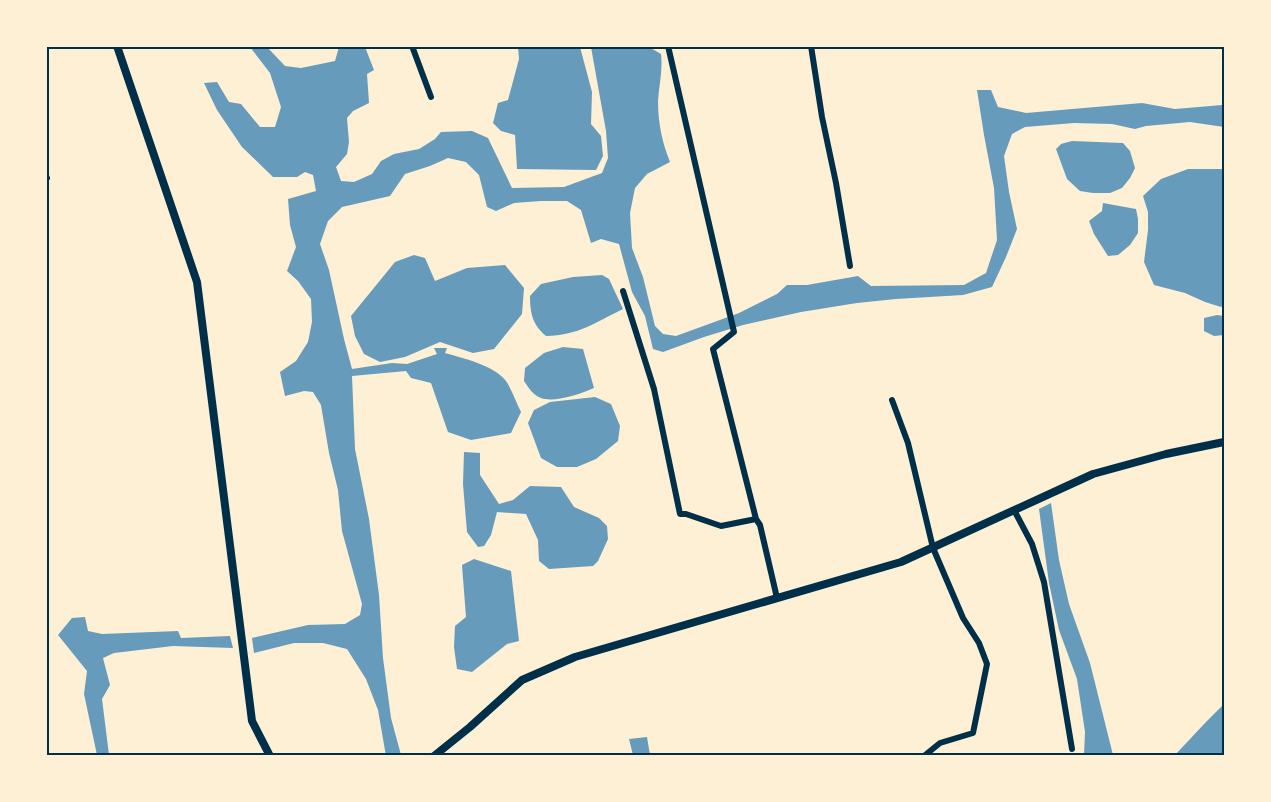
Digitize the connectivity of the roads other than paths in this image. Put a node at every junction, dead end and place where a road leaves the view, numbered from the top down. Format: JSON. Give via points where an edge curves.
{"nodes":[{"id":1,"x":117,"y":46,"type":"edge"},
{"id":2,"x":412,"y":46,"type":"edge"},
{"id":3,"x":668,"y":46,"type":"edge"},
{"id":4,"x":811,"y":46,"type":"edge"},
{"id":5,"x":431,"y":97,"type":"dead end"},
{"id":6,"x":850,"y":266,"type":"dead end"},
{"id":7,"x":623,"y":291,"type":"dead end"},
{"id":8,"x":892,"y":400,"type":"dead end"},
{"id":9,"x":1224,"y":442,"type":"edge"},
{"id":10,"x":1014,"y":510,"type":"junction"},
{"id":11,"x":756,"y":519,"type":"junction"},
{"id":12,"x":933,"y":548,"type":"junction"},
{"id":13,"x":777,"y":598,"type":"junction"},
{"id":14,"x":1072,"y":749,"type":"dead end"},
{"id":15,"x":270,"y":756,"type":"edge"},
{"id":16,"x":434,"y":756,"type":"edge"},
{"id":17,"x":924,"y":756,"type":"edge"}],
"edges":[{"from":1,"to":15,"type":"street","via":[[197,282],[252,721]]},
{"from":2,"to":5,"type":"street"},
{"from":3,"to":11,"type":"street","via":[[734,332],[713,349]]},
{"from":4,"to":6,"type":"street"},
{"from":7,"to":11,"type":"street","via":[[654,389],[680,514],[722,526]]},
{"from":8,"to":12,"type":"street","via":[[908,442]]},
{"from":9,"to":10,"type":"street","via":[[1094,474]]},
{"from":10,"to":12,"type":"street"},
{"from":10,"to":14,"type":"street","via":[[1032,544],[1044,582]]},
{"from":11,"to":13,"type":"street"},
{"from":12,"to":13,"type":"street","via":[[901,562]]},
{"from":12,"to":17,"type":"street","via":[[987,664],[973,734],[940,743]]},
{"from":13,"to":16,"type":"street","via":[[575,657],[522,680]]}]}
